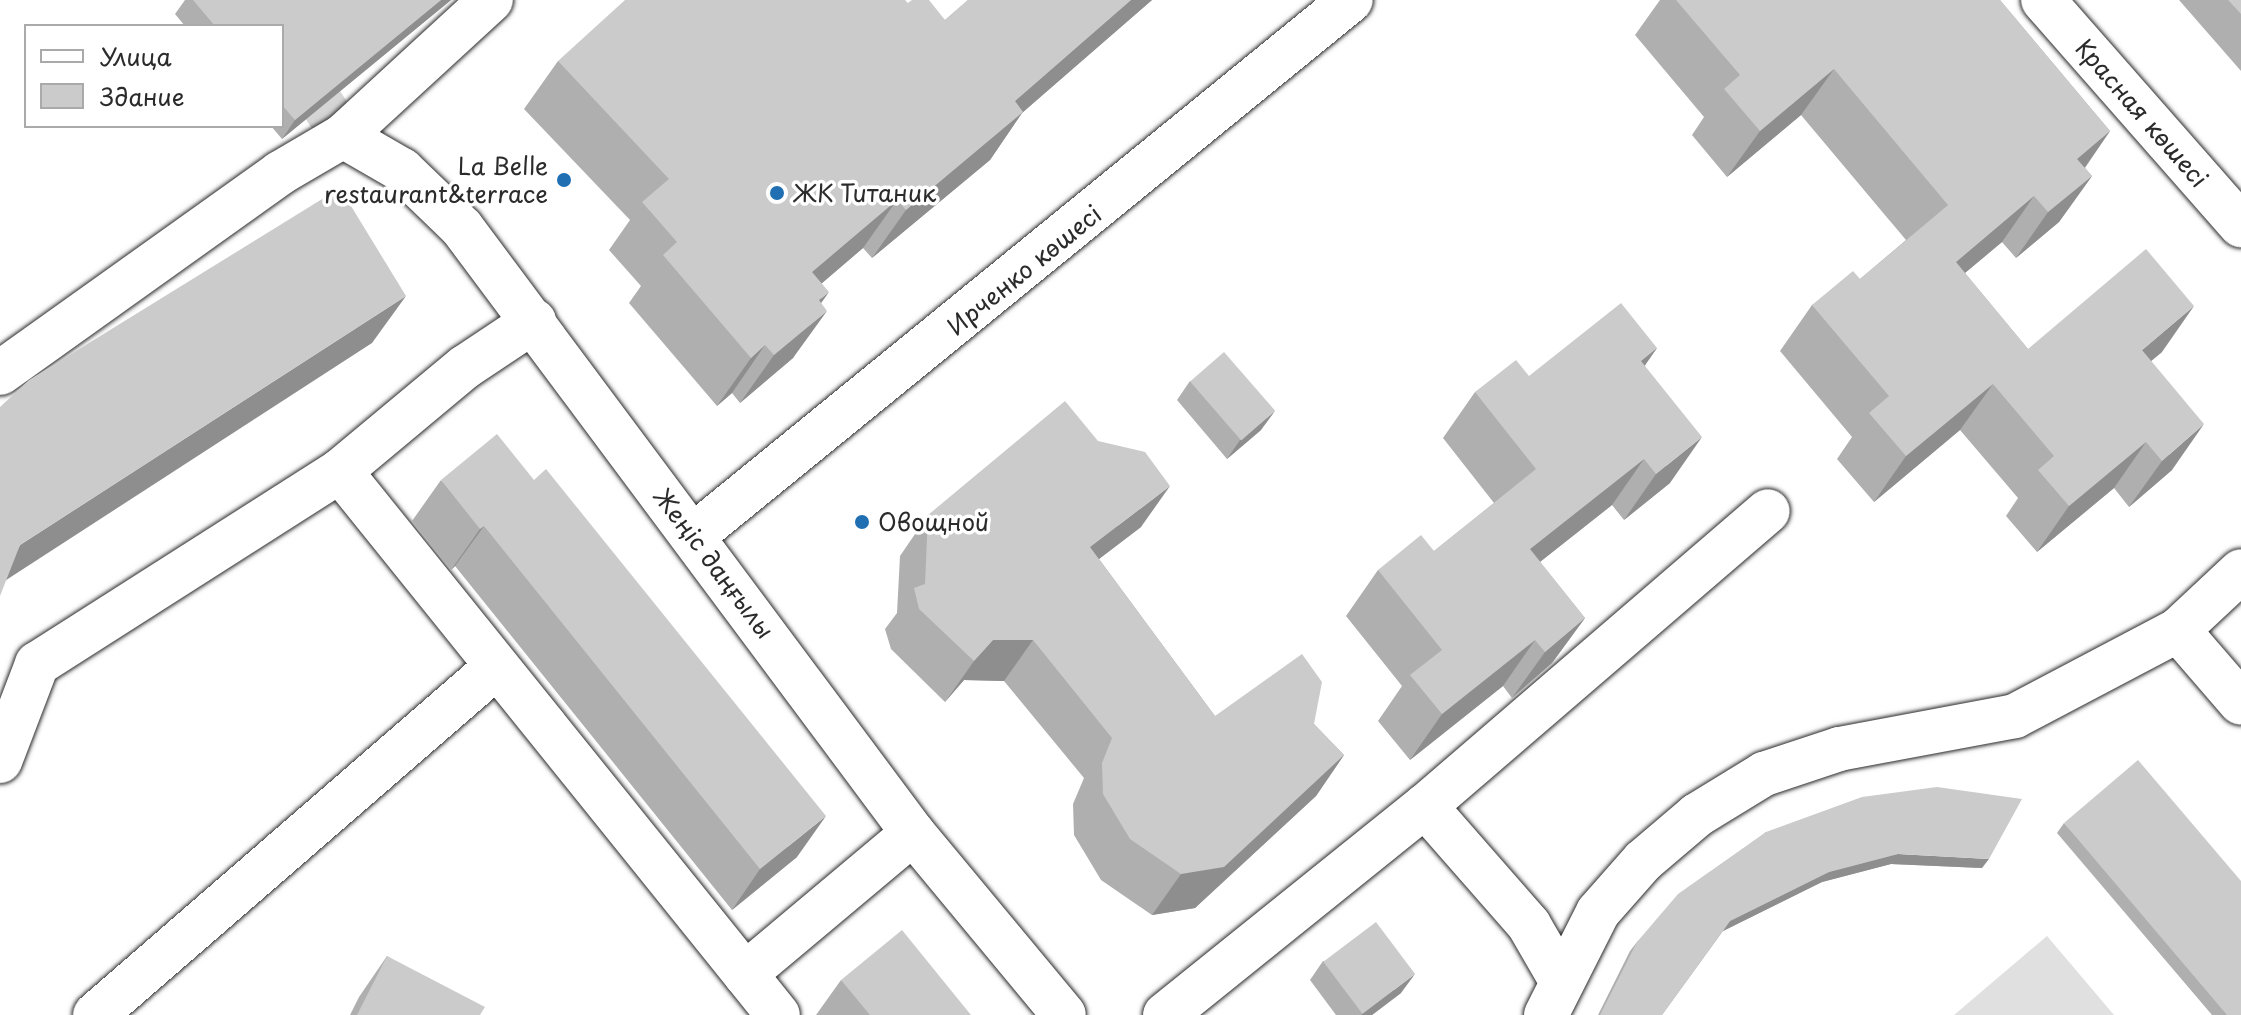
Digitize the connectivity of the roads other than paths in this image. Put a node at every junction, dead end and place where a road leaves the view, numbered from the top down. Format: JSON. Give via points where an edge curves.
{"nodes":[{"id":1,"x":491,"y":0,"type":"edge"},
{"id":2,"x":1351,"y":0,"type":"edge"},
{"id":3,"x":2043,"y":0,"type":"edge"},
{"id":4,"x":343,"y":136,"type":"junction"},
{"id":5,"x":2241,"y":225,"type":"edge"},
{"id":6,"x":534,"y":321,"type":"junction"},
{"id":7,"x":0,"y":373,"type":"edge"},
{"id":8,"x":340,"y":471,"type":"junction"},
{"id":9,"x":1768,"y":511,"type":"dead end"},
{"id":10,"x":694,"y":535,"type":"junction"},
{"id":11,"x":2241,"y":571,"type":"edge"},
{"id":12,"x":2178,"y":630,"type":"junction"},
{"id":13,"x":495,"y":668,"type":"junction"},
{"id":14,"x":2241,"y":703,"type":"edge"},
{"id":15,"x":0,"y":761,"type":"edge"},
{"id":16,"x":1425,"y":806,"type":"junction"},
{"id":17,"x":913,"y":833,"type":"junction"},
{"id":18,"x":745,"y":974,"type":"junction"},
{"id":19,"x":1554,"y":999,"type":"edge"},
{"id":20,"x":95,"y":1015,"type":"edge"},
{"id":21,"x":778,"y":1015,"type":"edge"},
{"id":22,"x":1064,"y":1015,"type":"edge"},
{"id":23,"x":1165,"y":1015,"type":"edge"}],
"edges":[{"from":1,"to":4,"type":"street"},
{"from":2,"to":10,"type":"street","name":"Ирченко көшесі"},
{"from":3,"to":5,"type":"street","name":"Красная көшесі"},
{"from":4,"to":6,"type":"street","name":"Жеңіс даңғылы","via":[[412,179],[462,228]]},
{"from":4,"to":7,"type":"street","via":[[280,173]]},
{"from":6,"to":8,"type":"street","via":[[465,367]]},
{"from":6,"to":10,"type":"street","name":"Жеңіс даңғылы"},
{"from":8,"to":13,"type":"street"},
{"from":8,"to":15,"type":"street","via":[[37,664]]},
{"from":9,"to":16,"type":"street"},
{"from":10,"to":17,"type":"street","name":"Жеңіс даңғылы"},
{"from":11,"to":12,"type":"street"},
{"from":12,"to":14,"type":"street"},
{"from":12,"to":19,"type":"street","via":[[2015,716],[1912,731],[1764,774],[1697,815],[1643,861],[1598,912]]},
{"from":13,"to":18,"type":"street"},
{"from":13,"to":20,"type":"street"},
{"from":16,"to":19,"type":"street","via":[[1529,925]]},
{"from":16,"to":23,"type":"street"},
{"from":17,"to":18,"type":"street"},
{"from":17,"to":22,"type":"street","name":"Жеңіс даңғылы"},
{"from":18,"to":21,"type":"street"}]}
